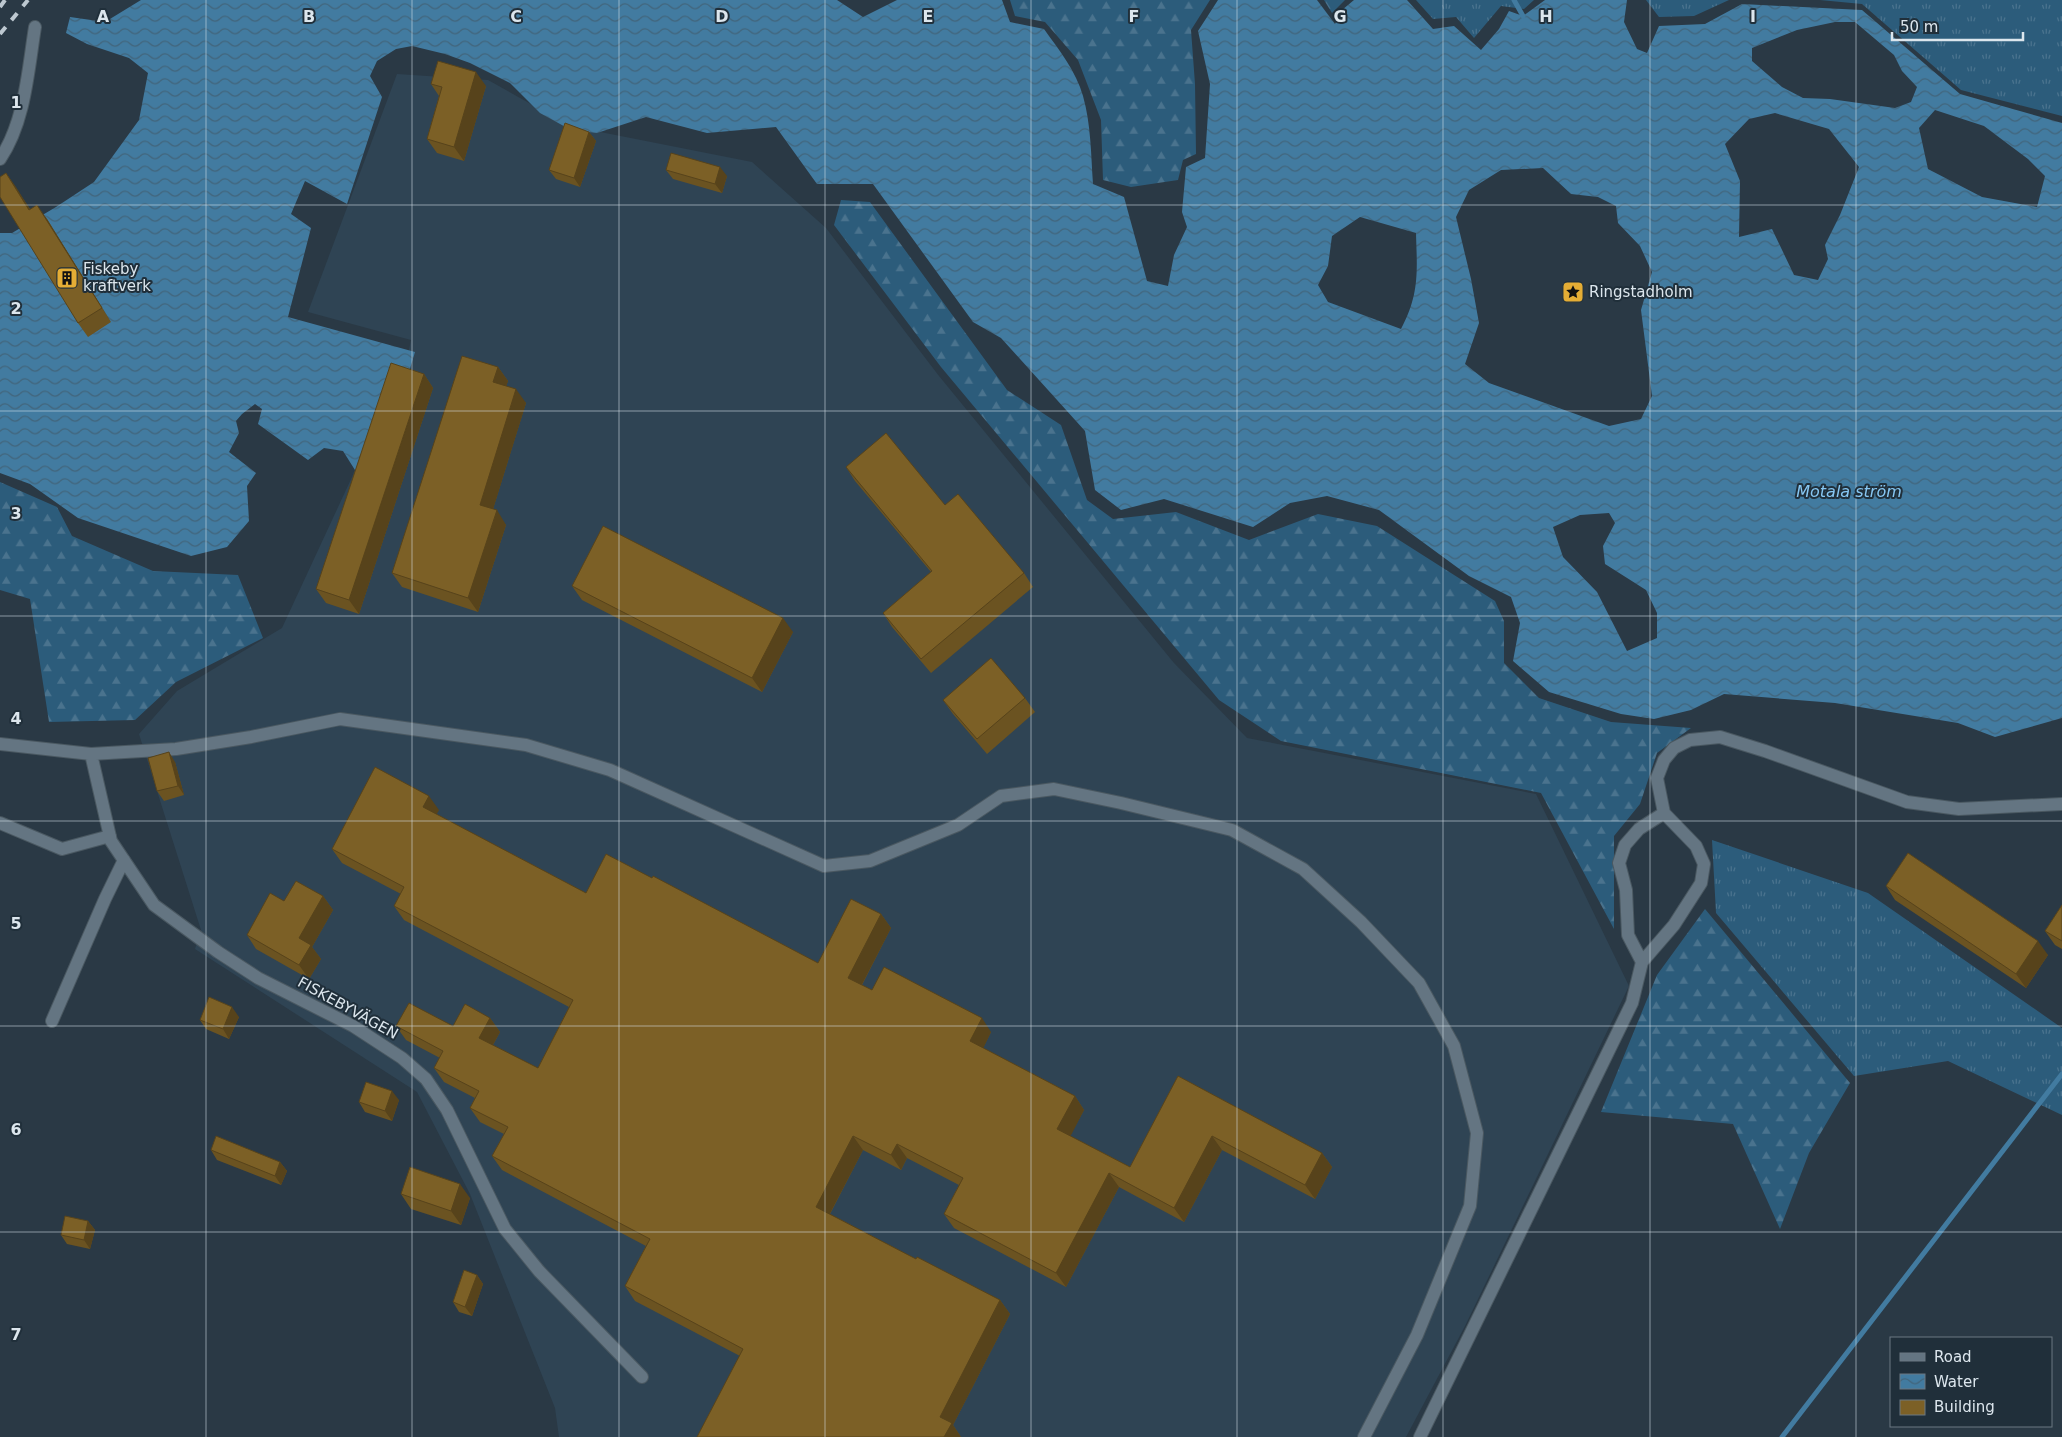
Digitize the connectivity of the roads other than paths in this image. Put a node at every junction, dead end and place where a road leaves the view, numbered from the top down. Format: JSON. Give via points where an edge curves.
{"nodes":[{"id":1,"x":35,"y":27,"type":"dead end"},
{"id":2,"x":0,"y":159,"type":"edge"},
{"id":3,"x":0,"y":744,"type":"edge"},
{"id":4,"x":91,"y":754,"type":"junction"},
{"id":5,"x":2062,"y":804,"type":"edge"},
{"id":6,"x":1664,"y":813,"type":"junction"},
{"id":7,"x":0,"y":822,"type":"edge"},
{"id":8,"x":110,"y":836,"type":"junction"},
{"id":9,"x":124,"y":860,"type":"junction"},
{"id":10,"x":1642,"y":962,"type":"junction"},
{"id":11,"x":52,"y":1021,"type":"dead end"},
{"id":12,"x":642,"y":1377,"type":"dead end"},
{"id":13,"x":1364,"y":1437,"type":"edge"},
{"id":14,"x":1420,"y":1437,"type":"edge"}],
"edges":[{"from":1,"to":2,"type":"street","via":[[14,131]]},
{"from":3,"to":4,"type":"street"},
{"from":4,"to":8,"type":"street","name":"FISKEBYVÄGEN"},
{"from":4,"to":13,"type":"street","via":[[176,749],[340,719],[526,745],[610,770],[824,866],[870,861],[958,825],[1001,796],[1054,789],[1232,830],[1303,869],[1361,922],[1419,983],[1454,1046],[1478,1133],[1470,1206],[1417,1335]]},
{"from":5,"to":6,"type":"street","via":[[1959,809],[1907,802],[1720,737],[1690,740],[1674,748],[1664,760],[1657,778]]},
{"from":6,"to":10,"type":"street","via":[[1639,829],[1625,845],[1619,863],[1626,890],[1628,935]]},
{"from":6,"to":10,"type":"street","via":[[1696,846],[1704,864],[1697,890],[1674,925]]},
{"from":7,"to":8,"type":"street","via":[[62,849]]},
{"from":8,"to":9,"type":"street","name":"FISKEBYVÄGEN"},
{"from":9,"to":11,"type":"street"},
{"from":9,"to":12,"type":"street","name":"FISKEBYVÄGEN","via":[[154,905],[190,932],[258,978],[353,1026],[402,1058],[426,1079],[447,1110],[505,1229],[539,1272]]},
{"from":10,"to":14,"type":"street","via":[[1632,1004]]}]}
